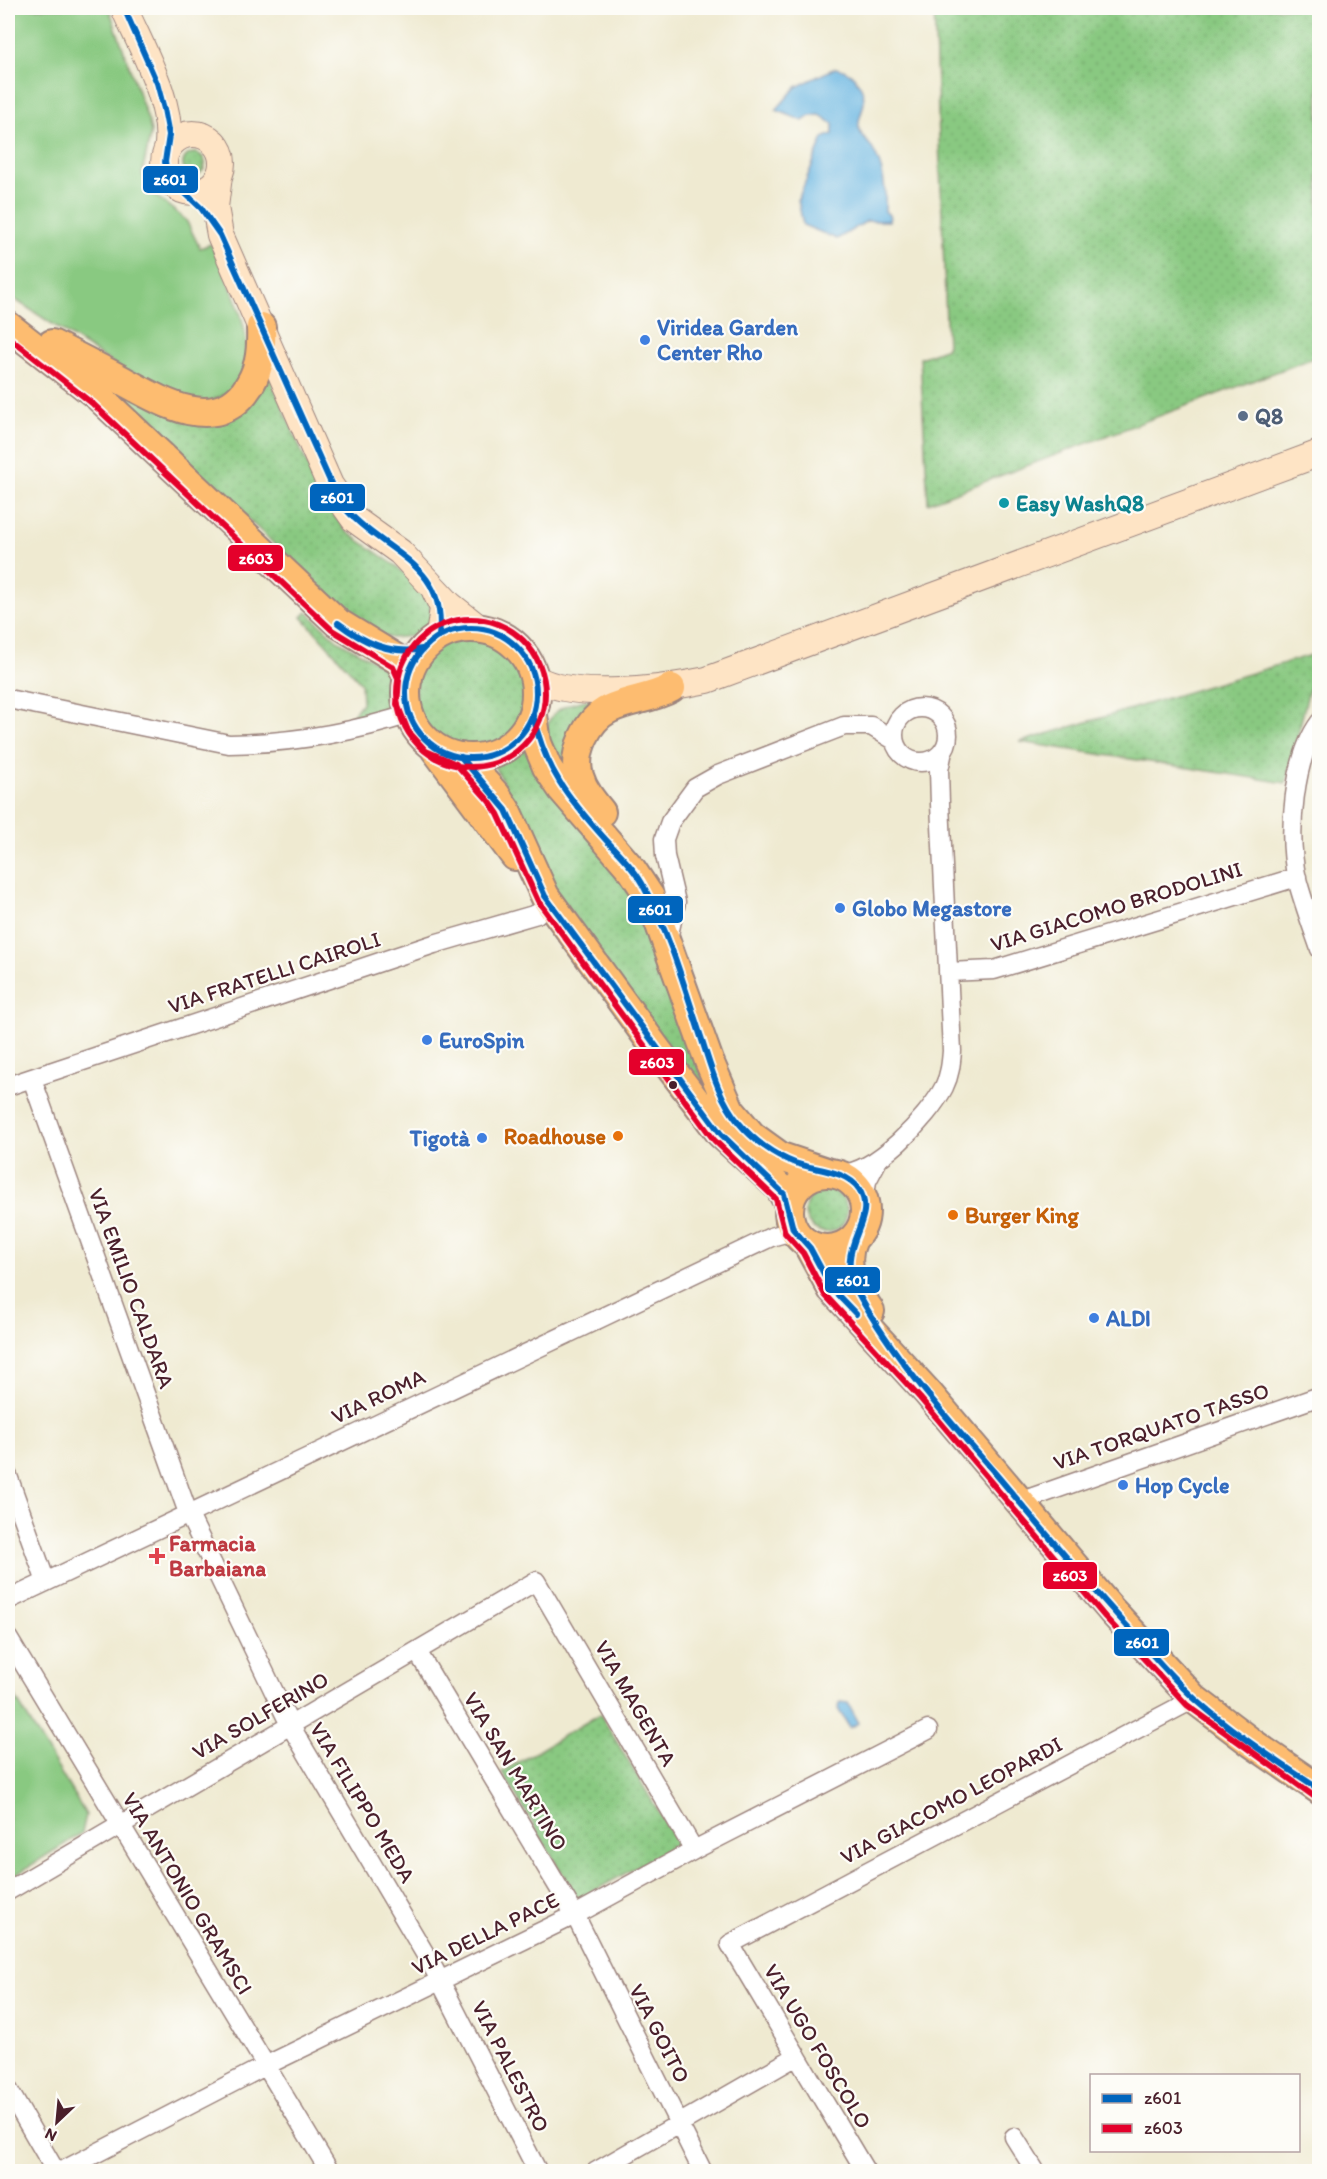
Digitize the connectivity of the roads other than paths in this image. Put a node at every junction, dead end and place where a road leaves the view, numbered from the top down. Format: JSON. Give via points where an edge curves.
{"nodes":[{"id":1,"x":124,"y":8,"type":"edge"},
{"id":2,"x":157,"y":83,"type":"junction"},
{"id":3,"x":204,"y":136,"type":"junction"},
{"id":4,"x":167,"y":150,"type":"junction"},
{"id":5,"x":219,"y":176,"type":"junction"},
{"id":6,"x":175,"y":185,"type":"junction"},
{"id":7,"x":220,"y":235,"type":"junction"},
{"id":8,"x":8,"y":321,"type":"edge"},
{"id":9,"x":8,"y":326,"type":"edge"},
{"id":10,"x":261,"y":327,"type":"junction"},
{"id":11,"x":1320,"y":453,"type":"edge"},
{"id":12,"x":429,"y":580,"type":"junction"},
{"id":13,"x":479,"y":628,"type":"junction"},
{"id":14,"x":431,"y":643,"type":"junction"},
{"id":15,"x":372,"y":644,"type":"junction"},
{"id":16,"x":408,"y":678,"type":"junction"},
{"id":17,"x":535,"y":678,"type":"junction"},
{"id":18,"x":671,"y":688,"type":"junction"},
{"id":19,"x":595,"y":689,"type":"junction"},
{"id":20,"x":8,"y":699,"type":"edge"},
{"id":21,"x":534,"y":711,"type":"junction"},
{"id":22,"x":410,"y":714,"type":"junction"},
{"id":23,"x":1320,"y":722,"type":"edge"},
{"id":24,"x":894,"y":740,"type":"junction"},
{"id":25,"x":431,"y":744,"type":"junction"},
{"id":26,"x":943,"y":751,"type":"junction"},
{"id":27,"x":461,"y":758,"type":"junction"},
{"id":28,"x":910,"y":759,"type":"junction"},
{"id":29,"x":940,"y":804,"type":"junction"},
{"id":30,"x":1297,"y":877,"type":"junction"},
{"id":31,"x":643,"y":884,"type":"junction"},
{"id":32,"x":546,"y":896,"type":"junction"},
{"id":33,"x":667,"y":940,"type":"junction"},
{"id":34,"x":1320,"y":949,"type":"edge"},
{"id":35,"x":948,"y":972,"type":"junction"},
{"id":36,"x":32,"y":1078,"type":"junction"},
{"id":37,"x":8,"y":1086,"type":"edge"},
{"id":38,"x":881,"y":1157,"type":"junction"},
{"id":39,"x":832,"y":1173,"type":"junction"},
{"id":40,"x":864,"y":1201,"type":"junction"},
{"id":41,"x":791,"y":1228,"type":"junction"},
{"id":42,"x":853,"y":1239,"type":"junction"},
{"id":43,"x":927,"y":1392,"type":"junction"},
{"id":44,"x":1320,"y":1395,"type":"edge"},
{"id":45,"x":8,"y":1476,"type":"edge"},
{"id":46,"x":1019,"y":1502,"type":"junction"},
{"id":47,"x":188,"y":1513,"type":"junction"},
{"id":48,"x":536,"y":1581,"type":"joint"},
{"id":49,"x":46,"y":1582,"type":"junction"},
{"id":50,"x":8,"y":1600,"type":"edge"},
{"id":51,"x":8,"y":1638,"type":"edge"},
{"id":52,"x":417,"y":1651,"type":"junction"},
{"id":53,"x":1194,"y":1698,"type":"junction"},
{"id":54,"x":290,"y":1725,"type":"junction"},
{"id":55,"x":928,"y":1730,"type":"dead end"},
{"id":56,"x":1320,"y":1790,"type":"edge"},
{"id":57,"x":119,"y":1825,"type":"junction"},
{"id":58,"x":694,"y":1850,"type":"junction"},
{"id":59,"x":8,"y":1891,"type":"edge"},
{"id":60,"x":575,"y":1915,"type":"junction"},
{"id":61,"x":730,"y":1944,"type":"joint"},
{"id":62,"x":441,"y":1982,"type":"junction"},
{"id":63,"x":797,"y":2056,"type":"junction"},
{"id":64,"x":265,"y":2066,"type":"junction"},
{"id":65,"x":8,"y":2089,"type":"edge"},
{"id":66,"x":678,"y":2123,"type":"junction"},
{"id":67,"x":1014,"y":2137,"type":"dead end"},
{"id":68,"x":58,"y":2172,"type":"edge"},
{"id":69,"x":330,"y":2172,"type":"edge"},
{"id":70,"x":538,"y":2172,"type":"edge"},
{"id":71,"x":595,"y":2172,"type":"edge"},
{"id":72,"x":703,"y":2172,"type":"edge"},
{"id":73,"x":866,"y":2172,"type":"edge"},
{"id":74,"x":1036,"y":2172,"type":"edge"}],
"edges":[{"from":1,"to":2,"type":"main road"},
{"from":2,"to":3,"type":"main road","via":[[181,120]]},
{"from":2,"to":4,"type":"main road","via":[[168,123]]},
{"from":3,"to":4,"type":"main road","via":[[183,136]]},
{"from":3,"to":5,"type":"main road","via":[[221,155]]},
{"from":4,"to":6,"type":"main road","via":[[165,167]]},
{"from":5,"to":6,"type":"main road","via":[[201,191],[190,192]]},
{"from":5,"to":7,"type":"main road","via":[[215,207]]},
{"from":6,"to":7,"type":"main road","via":[[196,203]]},
{"from":7,"to":10,"type":"main road"},
{"from":8,"to":10,"type":"main road","via":[[163,402],[198,412],[220,409],[242,394],[260,359]]},
{"from":9,"to":15,"type":"main road","via":[[99,397],[338,622]]},
{"from":10,"to":12,"type":"main road","via":[[340,502],[354,519],[400,552]]},
{"from":11,"to":18,"type":"main road","via":[[707,680]]},
{"from":12,"to":13,"type":"main road","via":[[450,605]]},
{"from":12,"to":14,"type":"main road","via":[[443,608],[443,621]]},
{"from":13,"to":14,"type":"main road","via":[[459,628]]},
{"from":13,"to":17,"type":"main road","via":[[498,633],[515,644],[528,659]]},
{"from":14,"to":15,"type":"main road","via":[[401,652]]},
{"from":14,"to":16,"type":"main road"},
{"from":15,"to":16,"type":"main road","via":[[400,661]]},
{"from":16,"to":22,"type":"main road","via":[[406,702]]},
{"from":17,"to":19,"type":"main road","via":[[558,688]]},
{"from":17,"to":21,"type":"main road"},
{"from":18,"to":19,"type":"main road"},
{"from":18,"to":31,"type":"main road","via":[[598,716],[579,750],[578,774],[585,793],[638,856]]},
{"from":19,"to":21,"type":"main road","via":[[557,695]]},
{"from":20,"to":22,"type":"street","via":[[229,744],[345,732]]},
{"from":21,"to":27,"type":"main road","via":[[525,731],[505,749],[488,756]]},
{"from":21,"to":31,"type":"main road","via":[[537,743],[547,767]]},
{"from":22,"to":25,"type":"main road"},
{"from":23,"to":30,"type":"street","via":[[1310,734],[1295,784]]},
{"from":24,"to":26,"type":"street","via":[[902,716],[925,708],[934,711],[946,724],[947,743]]},
{"from":24,"to":28,"type":"street"},
{"from":24,"to":33,"type":"street","via":[[871,726],[844,726],[708,779],[695,788],[670,822],[663,839],[676,902]]},
{"from":25,"to":27,"type":"main road"},
{"from":25,"to":32,"type":"main road"},
{"from":26,"to":28,"type":"street","via":[[927,761]]},
{"from":26,"to":29,"type":"street"},
{"from":27,"to":32,"type":"main road","via":[[484,779],[506,810]]},
{"from":28,"to":29,"type":"street","via":[[932,779]]},
{"from":29,"to":35,"type":"street"},
{"from":30,"to":34,"type":"street"},
{"from":30,"to":35,"type":"street","name":"VIA GIACOMO BRODOLINI","via":[[994,970]]},
{"from":31,"to":33,"type":"main road"},
{"from":32,"to":36,"type":"street","name":"VIA FRATELLI CAIROLI","via":[[544,908],[537,914],[434,944]]},
{"from":32,"to":41,"type":"main road","via":[[697,1104],[741,1154],[780,1188]]},
{"from":33,"to":39,"type":"main road","via":[[730,1110],[752,1136],[781,1157]]},
{"from":35,"to":38,"type":"street","via":[[952,1051],[947,1079],[934,1103]]},
{"from":36,"to":37,"type":"street","name":"VIA FRATELLI CAIROLI"},
{"from":36,"to":47,"type":"street","name":"VIA EMILIO CALDARA"},
{"from":38,"to":39,"type":"street","via":[[854,1173]]},
{"from":38,"to":40,"type":"street","via":[[867,1181]]},
{"from":39,"to":40,"type":"main road","via":[[851,1180]]},
{"from":39,"to":41,"type":"main road","via":[[813,1174],[793,1191]]},
{"from":40,"to":42,"type":"main road","via":[[862,1225]]},
{"from":41,"to":42,"type":"main road","via":[[823,1249],[836,1248]]},
{"from":41,"to":43,"type":"main road","via":[[832,1289]]},
{"from":41,"to":47,"type":"street","name":"VIA ROMA"},
{"from":42,"to":43,"type":"main road","via":[[847,1255],[852,1283]]},
{"from":43,"to":46,"type":"main road"},
{"from":44,"to":46,"type":"street","name":"VIA TORQUATO TASSO"},
{"from":45,"to":49,"type":"street"},
{"from":46,"to":53,"type":"main road","via":[[1112,1611]]},
{"from":47,"to":49,"type":"street","name":"VIA ROMA"},
{"from":47,"to":54,"type":"street","name":"VIA FILIPPO MEDA"},
{"from":48,"to":52,"type":"street","name":"VIA SOLFERINO"},
{"from":48,"to":58,"type":"street","name":"VIA MAGENTA"},
{"from":49,"to":50,"type":"street","name":"VIA ROMA"},
{"from":51,"to":57,"type":"street","name":"VIA ANTONIO GRAMSCI"},
{"from":52,"to":54,"type":"street","name":"VIA SOLFERINO"},
{"from":52,"to":60,"type":"street","name":"VIA SAN MARTINO"},
{"from":53,"to":56,"type":"main road"},
{"from":53,"to":61,"type":"street","name":"VIA GIACOMO LEOPARDI"},
{"from":54,"to":57,"type":"street","name":"VIA SOLFERINO"},
{"from":54,"to":62,"type":"street","name":"VIA FILIPPO MEDA"},
{"from":55,"to":58,"type":"street","name":"VIA DELLA PACE"},
{"from":57,"to":59,"type":"street","name":"VIA SOLFERINO"},
{"from":57,"to":64,"type":"street","name":"VIA ANTONIO GRAMSCI"},
{"from":58,"to":60,"type":"street","name":"VIA DELLA PACE"},
{"from":60,"to":62,"type":"street","name":"VIA DELLA PACE"},
{"from":60,"to":66,"type":"street","name":"VIA GOITO"},
{"from":61,"to":63,"type":"street","name":"VIA UGO FOSCOLO"},
{"from":62,"to":64,"type":"street","name":"VIA DELLA PACE"},
{"from":62,"to":70,"type":"street","name":"VIA PALESTRO"},
{"from":63,"to":66,"type":"street"},
{"from":63,"to":73,"type":"street","name":"VIA UGO FOSCOLO"},
{"from":64,"to":68,"type":"street","name":"VIA DELLA PACE"},
{"from":64,"to":69,"type":"street","name":"VIA ANTONIO GRAMSCI"},
{"from":65,"to":68,"type":"street"},
{"from":66,"to":71,"type":"street"},
{"from":66,"to":72,"type":"street","name":"VIA GOITO"},
{"from":67,"to":74,"type":"street"}]}
